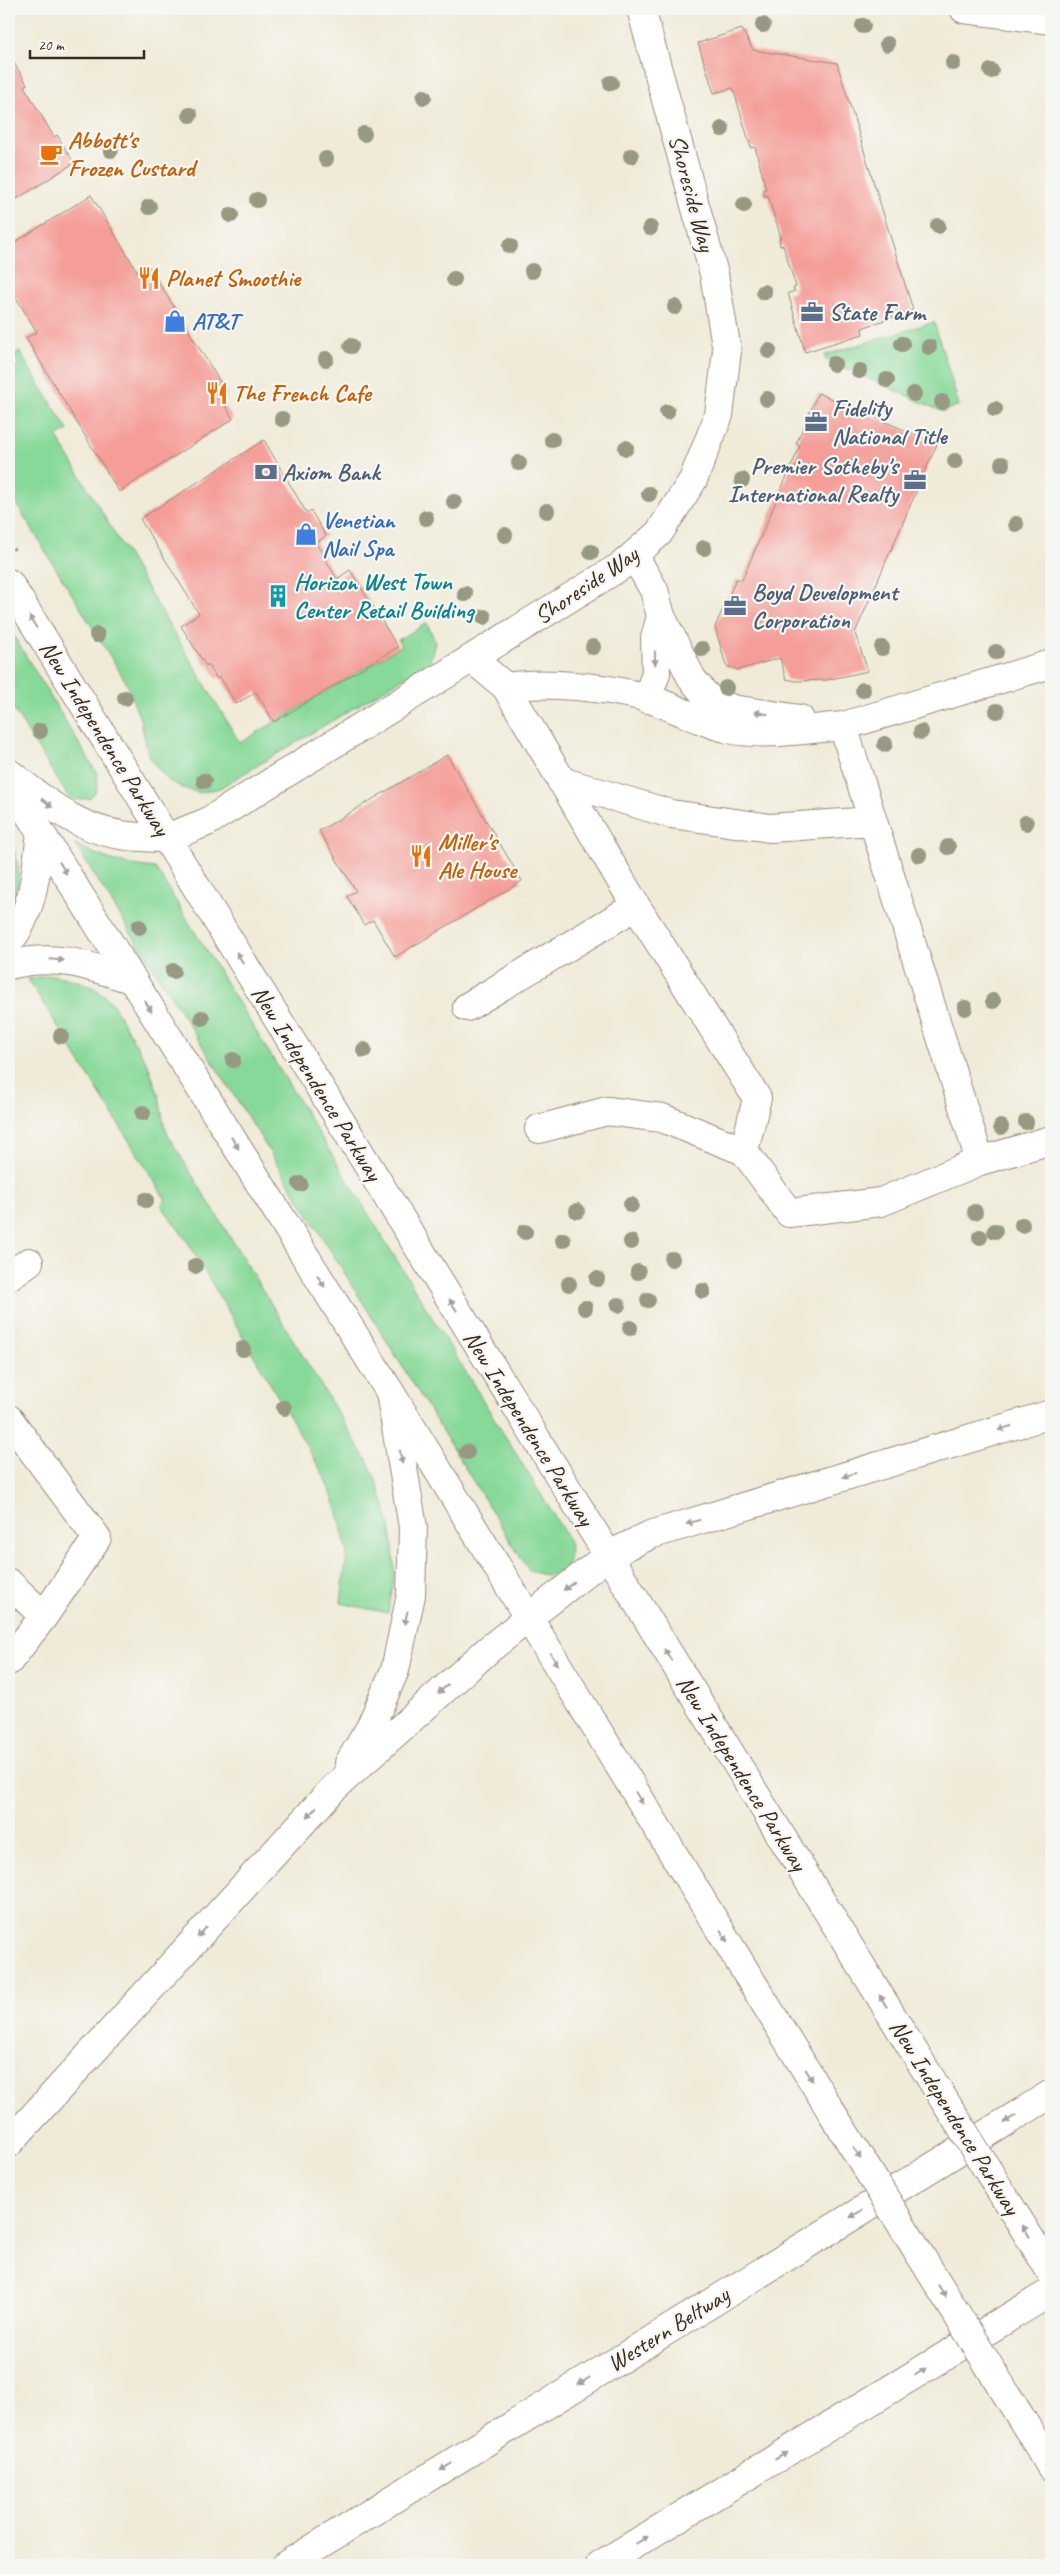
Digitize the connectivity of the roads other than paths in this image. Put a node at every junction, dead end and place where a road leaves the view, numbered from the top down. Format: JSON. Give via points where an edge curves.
{"nodes":[{"id":1,"x":641,"y":9,"type":"edge"},
{"id":2,"x":964,"y":9,"type":"edge"},
{"id":3,"x":1051,"y":20,"type":"edge"},
{"id":4,"x":634,"y":555,"type":"junction"},
{"id":5,"x":9,"y":583,"type":"edge"},
{"id":6,"x":661,"y":616,"type":"junction"},
{"id":7,"x":472,"y":659,"type":"junction"},
{"id":8,"x":1051,"y":664,"type":"edge"},
{"id":9,"x":506,"y":687,"type":"junction"},
{"id":10,"x":647,"y":698,"type":"junction"},
{"id":11,"x":843,"y":726,"type":"junction"},
{"id":12,"x":9,"y":773,"type":"edge"},
{"id":13,"x":561,"y":781,"type":"junction"},
{"id":14,"x":9,"y":782,"type":"edge"},
{"id":15,"x":873,"y":821,"type":"junction"},
{"id":16,"x":41,"y":833,"type":"junction"},
{"id":17,"x":166,"y":837,"type":"junction"},
{"id":18,"x":636,"y":906,"type":"junction"},
{"id":19,"x":9,"y":942,"type":"edge"},
{"id":20,"x":9,"y":965,"type":"edge"},
{"id":21,"x":132,"y":980,"type":"junction"},
{"id":22,"x":467,"y":1007,"type":"dead end"},
{"id":23,"x":539,"y":1129,"type":"dead end"},
{"id":24,"x":1051,"y":1140,"type":"edge"},
{"id":25,"x":744,"y":1151,"type":"junction"},
{"id":26,"x":980,"y":1161,"type":"junction"},
{"id":27,"x":390,"y":1392,"type":"junction"},
{"id":28,"x":1051,"y":1414,"type":"edge"},
{"id":29,"x":9,"y":1419,"type":"edge"},
{"id":30,"x":607,"y":1556,"type":"junction"},
{"id":31,"x":9,"y":1583,"type":"edge"},
{"id":32,"x":44,"y":1616,"type":"junction"},
{"id":33,"x":529,"y":1618,"type":"junction"},
{"id":34,"x":9,"y":1661,"type":"edge"},
{"id":35,"x":333,"y":1789,"type":"junction"},
{"id":36,"x":1051,"y":2094,"type":"edge"},
{"id":37,"x":9,"y":2143,"type":"edge"},
{"id":38,"x":1051,"y":2272,"type":"edge"},
{"id":39,"x":1051,"y":2292,"type":"edge"},
{"id":40,"x":1051,"y":2468,"type":"edge"},
{"id":41,"x":286,"y":2565,"type":"edge"},
{"id":42,"x":600,"y":2565,"type":"edge"}],
"edges":[{"from":1,"to":4,"type":"main road","name":"Shoreside Way","via":[[714,274],[727,350],[720,415],[693,480],[659,533]]},
{"from":2,"to":3,"type":"main road"},
{"from":4,"to":6,"type":"main road","via":[[654,590]]},
{"from":4,"to":7,"type":"main road","name":"Shoreside Way"},
{"from":17,"to":5,"type":"main road","name":"New Independence Parkway","one_way":true},
{"from":6,"to":10,"type":"main road","one_way":true,"via":[[655,638],[656,672]]},
{"from":11,"to":6,"type":"main road","one_way":true,"via":[[732,709],[708,698],[692,679]]},
{"from":7,"to":9,"type":"main road"},
{"from":7,"to":17,"type":"main road","name":"Shoreside Way","via":[[208,822]]},
{"from":8,"to":11,"type":"main road"},
{"from":9,"to":10,"type":"main road","via":[[526,684],[588,688]]},
{"from":9,"to":13,"type":"main road"},
{"from":10,"to":11,"type":"main road","via":[[692,718],[729,729],[757,733]]},
{"from":11,"to":15,"type":"main road"},
{"from":12,"to":17,"type":"main road","one_way":true,"via":[[56,811],[86,827],[123,836]]},
{"from":13,"to":15,"type":"main road","via":[[671,814],[770,828]]},
{"from":13,"to":18,"type":"main road"},
{"from":14,"to":16,"type":"main road"},
{"from":15,"to":26,"type":"main road"},
{"from":16,"to":19,"type":"main road","via":[[32,892],[24,916]]},
{"from":16,"to":21,"type":"main road","one_way":true},
{"from":30,"to":17,"type":"main road","name":"New Independence Parkway","one_way":true},
{"from":18,"to":22,"type":"main road"},
{"from":18,"to":25,"type":"main road","via":[[756,1098]]},
{"from":20,"to":21,"type":"main road","one_way":true,"via":[[29,960],[70,961]]},
{"from":21,"to":27,"type":"main road","one_way":true},
{"from":23,"to":25,"type":"main road","via":[[607,1111],[662,1118]]},
{"from":24,"to":26,"type":"main road"},
{"from":25,"to":26,"type":"main road","via":[[789,1213],[882,1202]]},
{"from":27,"to":33,"type":"main road"},
{"from":27,"to":35,"type":"main road","one_way":true,"via":[[413,1527],[411,1596],[395,1670],[370,1728]]},
{"from":28,"to":30,"type":"main road","one_way":true,"via":[[650,1535]]},
{"from":29,"to":32,"type":"main road","via":[[97,1538]]},
{"from":30,"to":33,"type":"main road","one_way":true},
{"from":38,"to":30,"type":"main road","name":"New Independence Parkway","one_way":true,"bridge":true},
{"from":31,"to":32,"type":"main road"},
{"from":32,"to":34,"type":"main road"},
{"from":33,"to":35,"type":"main road","one_way":true,"via":[[488,1650]]},
{"from":33,"to":40,"type":"main road","one_way":true,"bridge":true},
{"from":35,"to":37,"type":"main road","one_way":true},
{"from":36,"to":41,"type":"main road","name":"Western Beltway","one_way":true},
{"from":42,"to":39,"type":"main road","one_way":true}]}
